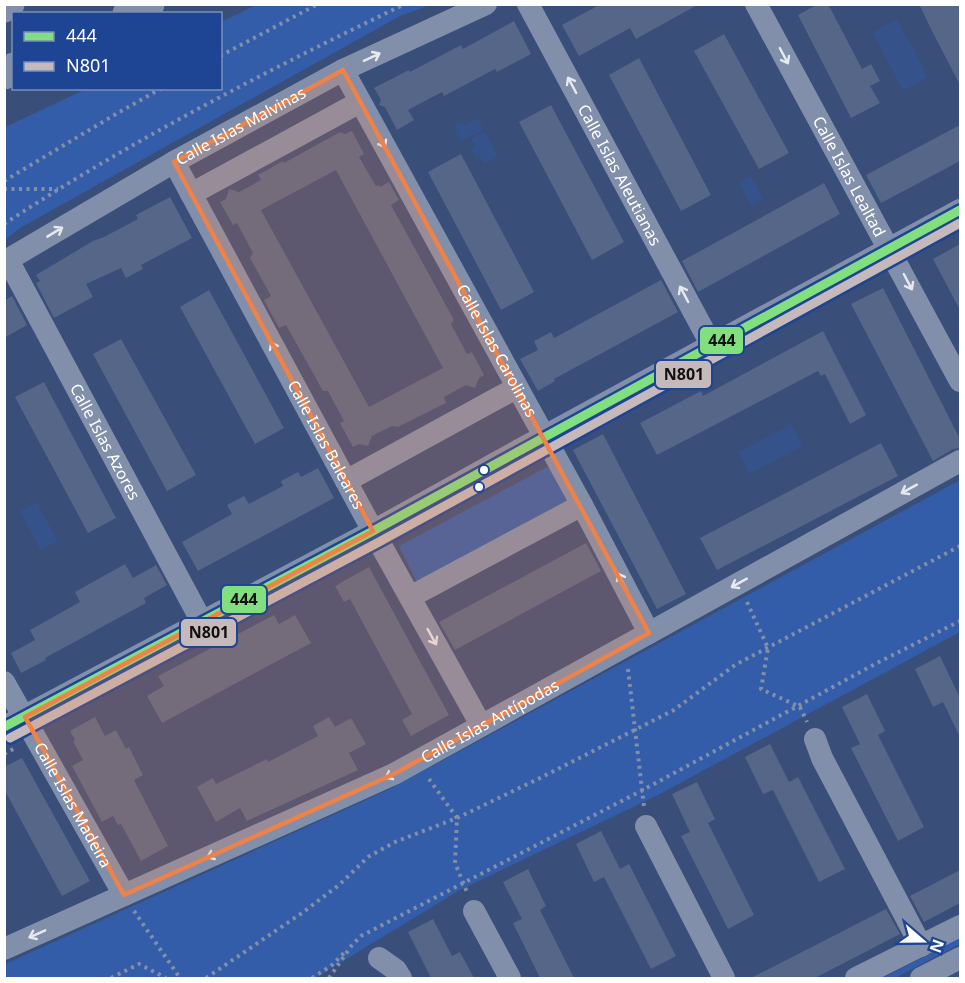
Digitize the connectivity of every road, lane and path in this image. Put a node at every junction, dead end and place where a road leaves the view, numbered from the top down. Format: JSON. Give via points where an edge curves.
{"nodes":[{"id":1,"x":148,"y":4,"type":"edge"},
{"id":2,"x":318,"y":4,"type":"edge"},
{"id":3,"x":405,"y":4,"type":"edge"},
{"id":4,"x":486,"y":4,"type":"edge"},
{"id":5,"x":528,"y":4,"type":"edge"},
{"id":6,"x":756,"y":4,"type":"edge"},
{"id":7,"x":133,"y":12,"type":"edge"},
{"id":8,"x":222,"y":56,"type":"edge"},
{"id":9,"x":343,"y":70,"type":"junction"},
{"id":10,"x":158,"y":90,"type":"edge"},
{"id":11,"x":360,"y":102,"type":"junction"},
{"id":12,"x":174,"y":162,"type":"junction"},
{"id":13,"x":4,"y":181,"type":"edge"},
{"id":14,"x":4,"y":189,"type":"edge"},
{"id":15,"x":60,"y":189,"type":"junction"},
{"id":16,"x":191,"y":194,"type":"junction"},
{"id":17,"x":960,"y":210,"type":"edge"},
{"id":18,"x":4,"y":224,"type":"edge"},
{"id":19,"x":889,"y":249,"type":"junction"},
{"id":20,"x":6,"y":261,"type":"edge"},
{"id":21,"x":712,"y":346,"type":"junction"},
{"id":22,"x":960,"y":381,"type":"edge"},
{"id":23,"x":516,"y":388,"type":"junction"},
{"id":24,"x":543,"y":437,"type":"junction"},
{"id":25,"x":960,"y":461,"type":"edge"},
{"id":26,"x":346,"y":481,"type":"junction"},
{"id":27,"x":582,"y":505,"type":"junction"},
{"id":28,"x":373,"y":531,"type":"junction"},
{"id":29,"x":960,"y":546,"type":"edge"},
{"id":30,"x":732,"y":587,"type":"junction"},
{"id":31,"x":410,"y":597,"type":"junction"},
{"id":32,"x":960,"y":621,"type":"edge"},
{"id":33,"x":202,"y":622,"type":"junction"},
{"id":34,"x":649,"y":633,"type":"junction"},
{"id":35,"x":768,"y":648,"type":"junction"},
{"id":36,"x":620,"y":649,"type":"junction"},
{"id":37,"x":4,"y":682,"type":"edge"},
{"id":38,"x":800,"y":706,"type":"junction"},
{"id":39,"x":25,"y":717,"type":"junction"},
{"id":40,"x":481,"y":726,"type":"junction"},
{"id":41,"x":4,"y":728,"type":"edge"},
{"id":42,"x":636,"y":729,"type":"junction"},
{"id":43,"x":815,"y":739,"type":"joint"},
{"id":44,"x":417,"y":761,"type":"junction"},
{"id":45,"x":642,"y":791,"type":"junction"},
{"id":46,"x":457,"y":818,"type":"junction"},
{"id":47,"x":646,"y":826,"type":"dead end"},
{"id":48,"x":464,"y":884,"type":"junction"},
{"id":49,"x":124,"y":895,"type":"junction"},
{"id":50,"x":474,"y":911,"type":"dead end"},
{"id":51,"x":960,"y":926,"type":"edge"},
{"id":52,"x":362,"y":936,"type":"junction"},
{"id":53,"x":921,"y":946,"type":"junction"},
{"id":54,"x":4,"y":949,"type":"edge"},
{"id":55,"x":379,"y":958,"type":"dead end"},
{"id":56,"x":948,"y":968,"type":"edge"},
{"id":57,"x":111,"y":978,"type":"edge"},
{"id":58,"x":166,"y":978,"type":"edge"},
{"id":59,"x":180,"y":978,"type":"edge"},
{"id":60,"x":206,"y":978,"type":"edge"},
{"id":61,"x":312,"y":978,"type":"edge"},
{"id":62,"x":329,"y":978,"type":"edge"},
{"id":63,"x":401,"y":978,"type":"edge"},
{"id":64,"x":510,"y":978,"type":"edge"},
{"id":65,"x":724,"y":978,"type":"edge"},
{"id":66,"x":855,"y":978,"type":"edge"},
{"id":67,"x":921,"y":978,"type":"edge"}],
"edges":[{"from":1,"to":7,"type":"highway"},
{"from":2,"to":8,"type":"path"},
{"from":3,"to":15,"type":"path","via":[[285,62]]},
{"from":9,"to":4,"type":"street","name":"Calle Islas Malvinas","one_way":true},
{"from":21,"to":5,"type":"street","name":"Calle Islas Aleutianas","one_way":true},
{"from":6,"to":19,"type":"street","name":"Calle Islas Lealtad","one_way":true},
{"from":9,"to":11,"type":"street","name":"Calle Islas Carolinas"},
{"from":9,"to":12,"type":"street","name":"Calle Islas Malvinas"},
{"from":10,"to":13,"type":"path"},
{"from":11,"to":16,"type":"street"},
{"from":11,"to":23,"type":"street","name":"Calle Islas Carolinas","one_way":true},
{"from":12,"to":16,"type":"street","name":"Calle Islas Baleares"},
{"from":20,"to":12,"type":"street","name":"Calle Islas Malvinas","one_way":true},
{"from":14,"to":15,"type":"path"},
{"from":15,"to":18,"type":"path"},
{"from":26,"to":16,"type":"street","name":"Calle Islas Baleares","one_way":true},
{"from":17,"to":19,"type":"street"},
{"from":19,"to":21,"type":"street"},
{"from":19,"to":22,"type":"street","name":"Calle Islas Lealtad","one_way":true},
{"from":20,"to":33,"type":"street","name":"Calle Islas Azores"},
{"from":21,"to":24,"type":"street"},
{"from":23,"to":24,"type":"street","name":"Calle Islas Carolinas"},
{"from":23,"to":26,"type":"street"},
{"from":24,"to":27,"type":"street","name":"Calle Islas Carolinas"},
{"from":24,"to":28,"type":"street"},
{"from":25,"to":30,"type":"street","name":"Calle Islas Antípodas","one_way":true},
{"from":26,"to":28,"type":"street","name":"Calle Islas Baleares"},
{"from":27,"to":31,"type":"street"},
{"from":34,"to":27,"type":"street","name":"Calle Islas Carolinas","one_way":true},
{"from":28,"to":31,"type":"street","name":"Calle Islas Baleares"},
{"from":28,"to":33,"type":"street"},
{"from":29,"to":35,"type":"path"},
{"from":30,"to":34,"type":"street","name":"Calle Islas Antípodas"},
{"from":30,"to":35,"type":"path","via":[[745,597]]},
{"from":31,"to":40,"type":"street","name":"Calle Islas Baleares","one_way":true},
{"from":32,"to":38,"type":"path"},
{"from":33,"to":39,"type":"street"},
{"from":34,"to":36,"type":"street","name":"Calle Islas Antípodas"},
{"from":35,"to":38,"type":"path","via":[[761,689]]},
{"from":35,"to":42,"type":"path","via":[[735,664],[674,710]]},
{"from":36,"to":40,"type":"street","name":"Calle Islas Antípodas"},
{"from":36,"to":42,"type":"path","via":[[627,662]]},
{"from":37,"to":39,"type":"street","name":"Calle Islas Madeira"},
{"from":38,"to":43,"type":"path"},
{"from":38,"to":45,"type":"path"},
{"from":39,"to":41,"type":"street"},
{"from":39,"to":49,"type":"street","name":"Calle Islas Madeira"},
{"from":40,"to":44,"type":"street","name":"Calle Islas Antípodas"},
{"from":42,"to":45,"type":"path"},
{"from":42,"to":46,"type":"path"},
{"from":43,"to":53,"type":"street"},
{"from":44,"to":46,"type":"path"},
{"from":44,"to":49,"type":"street","name":"Calle Islas Antípodas","one_way":true},
{"from":45,"to":48,"type":"path"},
{"from":46,"to":48,"type":"path","via":[[455,863]]},
{"from":46,"to":60,"type":"path","via":[[368,857],[330,892]]},
{"from":47,"to":65,"type":"street"},
{"from":48,"to":52,"type":"path"},
{"from":49,"to":54,"type":"street","name":"Calle Islas Antípodas","one_way":true},
{"from":49,"to":59,"type":"path"},
{"from":50,"to":64,"type":"street"},
{"from":51,"to":53,"type":"street"},
{"from":52,"to":61,"type":"path","via":[[331,966]]},
{"from":52,"to":62,"type":"path"},
{"from":53,"to":66,"type":"street"},
{"from":55,"to":63,"type":"street"},
{"from":56,"to":67,"type":"street"},
{"from":57,"to":58,"type":"path","via":[[139,964]]}]}
